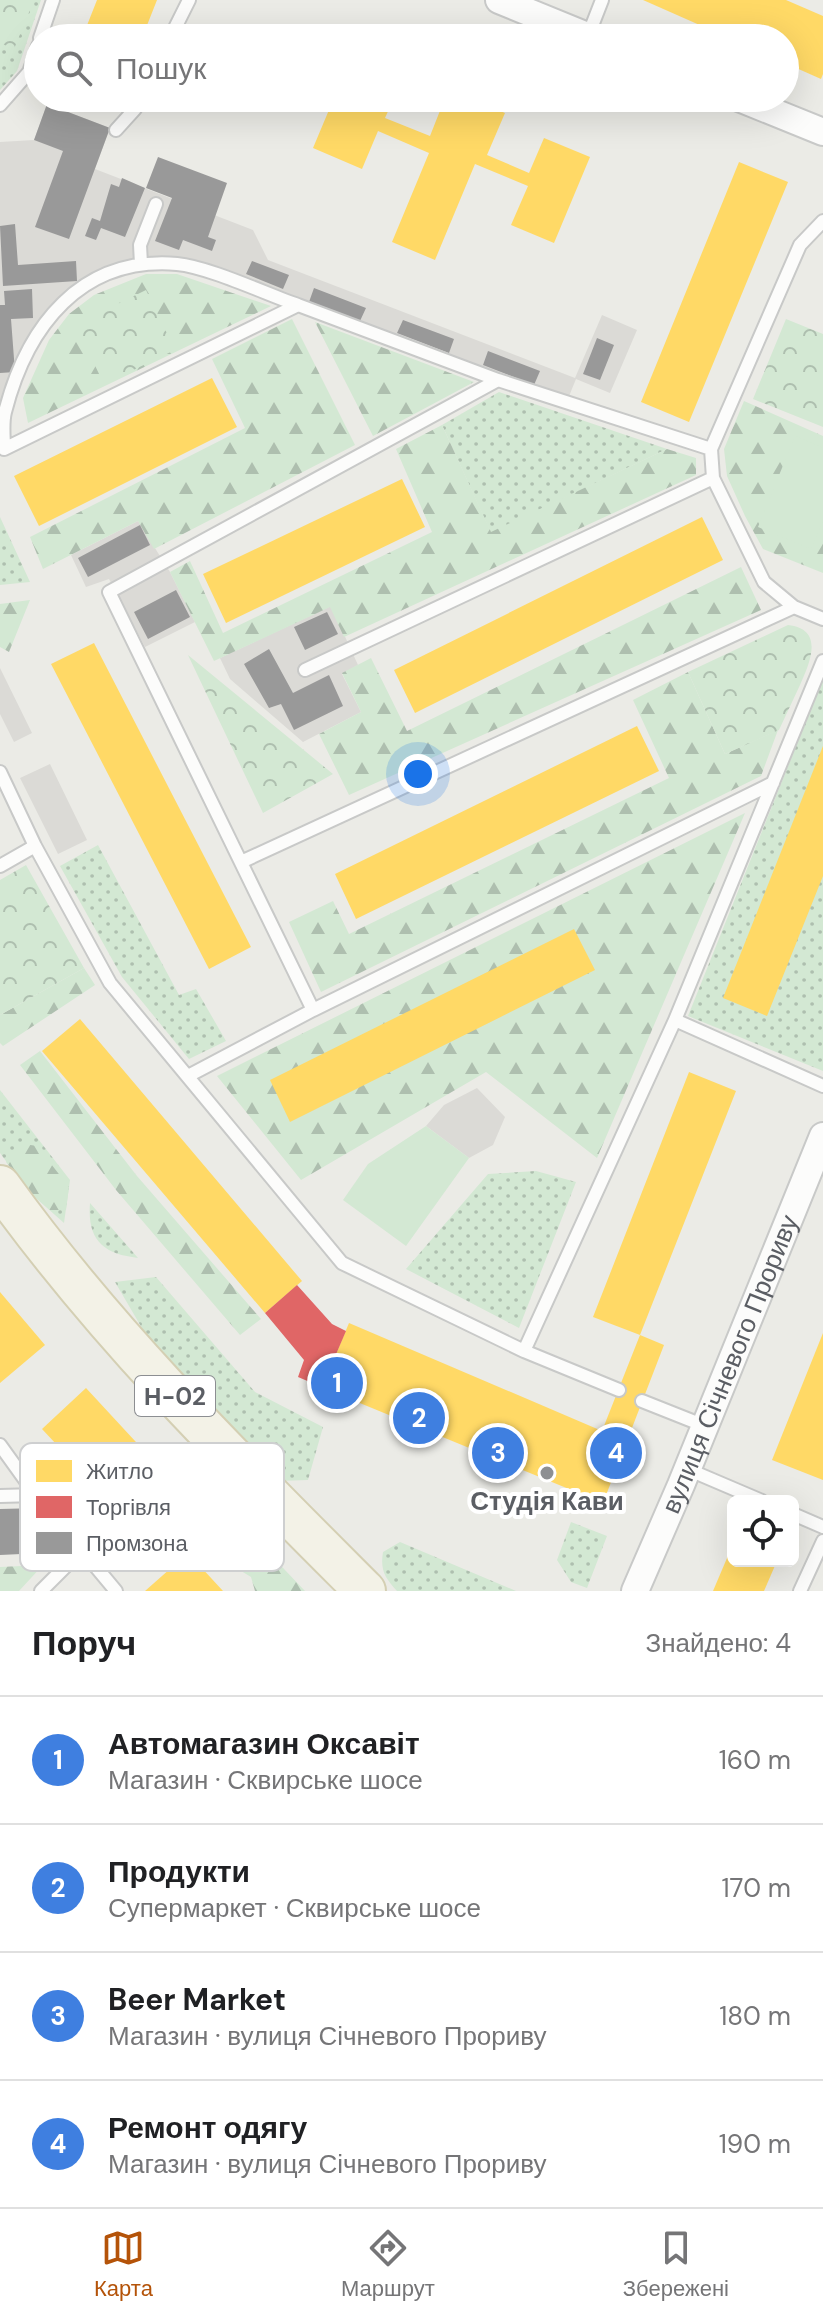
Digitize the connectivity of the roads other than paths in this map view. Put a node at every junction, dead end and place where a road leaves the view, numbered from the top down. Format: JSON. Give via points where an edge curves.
{"nodes":[{"id":1,"x":53,"y":0,"type":"edge"},
{"id":2,"x":189,"y":0,"type":"edge"},
{"id":3,"x":499,"y":0,"type":"edge"},
{"id":4,"x":602,"y":0,"type":"edge"},
{"id":5,"x":45,"y":24,"type":"edge"},
{"id":6,"x":177,"y":24,"type":"edge"},
{"id":7,"x":558,"y":24,"type":"edge"},
{"id":8,"x":594,"y":24,"type":"edge"},
{"id":9,"x":24,"y":78,"type":"edge"},
{"id":10,"x":0,"y":105,"type":"edge"},
{"id":11,"x":132,"y":112,"type":"edge"},
{"id":12,"x":774,"y":112,"type":"edge"},
{"id":13,"x":116,"y":130,"type":"dead end"},
{"id":14,"x":823,"y":132,"type":"edge"},
{"id":15,"x":156,"y":204,"type":"dead end"},
{"id":16,"x":823,"y":221,"type":"edge"},
{"id":17,"x":141,"y":264,"type":"junction"},
{"id":18,"x":298,"y":305,"type":"junction"},
{"id":19,"x":498,"y":380,"type":"junction"},
{"id":20,"x":711,"y":449,"type":"junction"},
{"id":21,"x":713,"y":478,"type":"junction"},
{"id":22,"x":794,"y":607,"type":"junction"},
{"id":23,"x":823,"y":619,"type":"edge"},
{"id":24,"x":823,"y":661,"type":"edge"},
{"id":25,"x":305,"y":670,"type":"dead end"},
{"id":26,"x":0,"y":772,"type":"edge"},
{"id":27,"x":773,"y":783,"type":"junction"},
{"id":28,"x":35,"y":846,"type":"junction"},
{"id":29,"x":241,"y":862,"type":"junction"},
{"id":30,"x":0,"y":866,"type":"edge"},
{"id":31,"x":313,"y":1010,"type":"junction"},
{"id":32,"x":675,"y":1020,"type":"junction"},
{"id":33,"x":188,"y":1076,"type":"junction"},
{"id":34,"x":823,"y":1086,"type":"edge"},
{"id":35,"x":823,"y":1136,"type":"edge"},
{"id":36,"x":0,"y":1186,"type":"edge"},
{"id":37,"x":524,"y":1351,"type":"junction"},
{"id":38,"x":619,"y":1390,"type":"dead end"},
{"id":39,"x":642,"y":1401,"type":"dead end"},
{"id":40,"x":705,"y":1426,"type":"junction"},
{"id":41,"x":221,"y":1443,"type":"edge"},
{"id":42,"x":0,"y":1445,"type":"edge"},
{"id":43,"x":687,"y":1469,"type":"junction"},
{"id":44,"x":20,"y":1473,"type":"edge"},
{"id":45,"x":20,"y":1495,"type":"edge"},
{"id":46,"x":748,"y":1495,"type":"edge"},
{"id":47,"x":0,"y":1496,"type":"edge"},
{"id":48,"x":284,"y":1509,"type":"edge"},
{"id":49,"x":799,"y":1517,"type":"edge"},
{"id":50,"x":823,"y":1527,"type":"edge"},
{"id":51,"x":823,"y":1541,"type":"edge"},
{"id":52,"x":61,"y":1571,"type":"edge"},
{"id":53,"x":99,"y":1571,"type":"edge"},
{"id":54,"x":41,"y":1591,"type":"edge"},
{"id":55,"x":116,"y":1591,"type":"edge"},
{"id":56,"x":365,"y":1591,"type":"edge"},
{"id":57,"x":635,"y":1591,"type":"edge"},
{"id":58,"x":800,"y":1591,"type":"edge"}],
"edges":[{"from":1,"to":5,"type":"lane"},
{"from":2,"to":6,"type":"lane"},
{"from":3,"to":7,"type":"street"},
{"from":4,"to":8,"type":"lane"},
{"from":9,"to":10,"type":"lane"},
{"from":11,"to":13,"type":"lane"},
{"from":12,"to":14,"type":"street"},
{"from":15,"to":17,"type":"lane","via":[[140,245]]},
{"from":16,"to":20,"type":"lane","via":[[800,245]]},
{"from":17,"to":18,"type":"lane","via":[[180,264]]},
{"from":17,"to":18,"type":"lane","via":[[78,289],[47,318],[4,414],[4,449]]},
{"from":18,"to":19,"type":"lane"},
{"from":19,"to":20,"type":"lane"},
{"from":19,"to":29,"type":"lane","via":[[109,592]]},
{"from":20,"to":21,"type":"lane"},
{"from":21,"to":22,"type":"lane","via":[[764,582]]},
{"from":21,"to":25,"type":"lane"},
{"from":22,"to":23,"type":"lane"},
{"from":22,"to":29,"type":"lane"},
{"from":24,"to":27,"type":"lane"},
{"from":26,"to":28,"type":"lane"},
{"from":27,"to":31,"type":"lane"},
{"from":27,"to":32,"type":"lane"},
{"from":28,"to":30,"type":"lane"},
{"from":28,"to":33,"type":"lane","via":[[110,983]]},
{"from":29,"to":31,"type":"lane"},
{"from":31,"to":33,"type":"lane"},
{"from":32,"to":34,"type":"lane"},
{"from":32,"to":37,"type":"lane"},
{"from":33,"to":37,"type":"lane","via":[[342,1263]]},
{"from":35,"to":40,"type":"street","name":"вулиця Січневого Прориву"},
{"from":36,"to":41,"type":"main road","number":"Н-02","via":[[90,1303]]},
{"from":37,"to":38,"type":"lane"},
{"from":39,"to":40,"type":"lane"},
{"from":40,"to":43,"type":"street","name":"вулиця Січневого Прориву"},
{"from":42,"to":44,"type":"lane"},
{"from":43,"to":46,"type":"lane"},
{"from":43,"to":57,"type":"street","name":"вулиця Січневого Прориву"},
{"from":45,"to":47,"type":"lane"},
{"from":48,"to":56,"type":"main road","number":"Н-02"},
{"from":49,"to":50,"type":"lane"},
{"from":51,"to":58,"type":"lane"},
{"from":52,"to":54,"type":"lane"},
{"from":53,"to":55,"type":"lane"}]}
